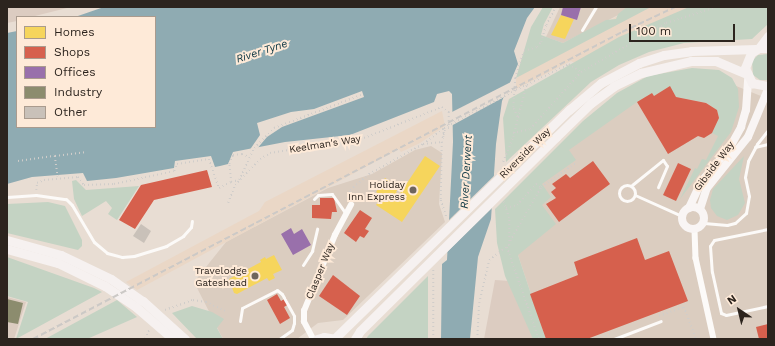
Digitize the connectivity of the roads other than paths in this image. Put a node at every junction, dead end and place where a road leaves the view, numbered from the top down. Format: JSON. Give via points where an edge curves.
{"nodes":[{"id":1,"x":596,"y":7,"type":"edge"},
{"id":2,"x":582,"y":30,"type":"dead end"},
{"id":3,"x":768,"y":36,"type":"edge"},
{"id":4,"x":761,"y":49,"type":"edge"},
{"id":5,"x":747,"y":76,"type":"junction"},
{"id":6,"x":768,"y":88,"type":"edge"},
{"id":7,"x":768,"y":130,"type":"edge"},
{"id":8,"x":768,"y":144,"type":"edge"},
{"id":9,"x":755,"y":147,"type":"junction"},
{"id":10,"x":632,"y":185,"type":"junction"},
{"id":11,"x":658,"y":187,"type":"dead end"},
{"id":12,"x":635,"y":195,"type":"junction"},
{"id":13,"x":7,"y":197,"type":"edge"},
{"id":14,"x":314,"y":199,"type":"dead end"},
{"id":15,"x":351,"y":205,"type":"road end"},
{"id":16,"x":689,"y":208,"type":"junction"},
{"id":17,"x":700,"y":209,"type":"junction"},
{"id":18,"x":346,"y":214,"type":"junction"},
{"id":19,"x":682,"y":216,"type":"junction"},
{"id":20,"x":192,"y":220,"type":"dead end"},
{"id":21,"x":704,"y":223,"type":"junction"},
{"id":22,"x":317,"y":229,"type":"dead end"},
{"id":23,"x":768,"y":229,"type":"edge"},
{"id":24,"x":695,"y":230,"type":"junction"},
{"id":25,"x":8,"y":245,"type":"edge"},
{"id":26,"x":303,"y":265,"type":"dead end"},
{"id":27,"x":768,"y":306,"type":"edge"},
{"id":28,"x":240,"y":321,"type":"dead end"},
{"id":29,"x":661,"y":321,"type":"dead end"},
{"id":30,"x":336,"y":338,"type":"edge"},
{"id":31,"x":173,"y":339,"type":"edge"},
{"id":32,"x":186,"y":339,"type":"edge"},
{"id":33,"x":280,"y":339,"type":"edge"},
{"id":34,"x":313,"y":339,"type":"edge"},
{"id":35,"x":317,"y":339,"type":"edge"},
{"id":36,"x":355,"y":339,"type":"edge"},
{"id":37,"x":614,"y":339,"type":"edge"},
{"id":38,"x":714,"y":339,"type":"edge"}],
"edges":[{"from":1,"to":2,"type":"lane"},
{"from":3,"to":4,"type":"main road"},
{"from":4,"to":5,"type":"main road","via":[[745,62]]},
{"from":4,"to":30,"type":"main road","name":"Riverside Way","via":[[679,52],[626,69],[590,92]]},
{"from":5,"to":6,"type":"main road","name":"Riverside Way","via":[[758,86]]},
{"from":5,"to":16,"type":"street","name":"Gibside Way","via":[[746,110],[741,127],[729,149],[700,182]]},
{"from":5,"to":36,"type":"main road","name":"Riverside Way","via":[[716,61],[691,61],[641,73],[614,86],[591,103],[532,160],[360,331]]},
{"from":6,"to":17,"type":"street","name":"Gibside Way","via":[[748,136],[707,188]]},
{"from":7,"to":9,"type":"lane"},
{"from":8,"to":9,"type":"lane"},
{"from":9,"to":21,"type":"lane","via":[[746,169],[749,196],[746,213],[735,223],[727,225]]},
{"from":10,"to":11,"type":"lane","via":[[663,160],[667,166]]},
{"from":10,"to":12,"type":"lane"},
{"from":10,"to":12,"type":"lane","via":[[622,186],[619,194],[627,201]]},
{"from":12,"to":19,"type":"lane"},
{"from":13,"to":20,"type":"lane","via":[[36,195],[58,197],[70,202],[94,242],[107,253],[122,256],[134,256],[166,246],[183,236],[191,227]]},
{"from":14,"to":18,"type":"lane","via":[[318,195],[332,194]]},
{"from":15,"to":18,"type":"street","name":"Clasper Way"},
{"from":16,"to":17,"type":"street","name":"Gibside Way"},
{"from":16,"to":19,"type":"street","name":"Gibside Way"},
{"from":17,"to":21,"type":"street"},
{"from":18,"to":34,"type":"street","name":"Clasper Way","via":[[304,311],[304,322]]},
{"from":19,"to":24,"type":"street","via":[[685,226]]},
{"from":21,"to":24,"type":"street"},
{"from":22,"to":26,"type":"lane","via":[[312,251]]},
{"from":23,"to":27,"type":"lane","via":[[714,240],[710,246],[712,272],[721,313],[726,315]]},
{"from":24,"to":38,"type":"street","via":[[696,258]]},
{"from":25,"to":31,"type":"main road","via":[[58,263],[106,286],[136,307]]},
{"from":25,"to":32,"type":"main road","via":[[61,255],[106,276],[143,301]]},
{"from":28,"to":33,"type":"lane","via":[[242,308],[277,290],[294,316],[292,330]]},
{"from":29,"to":37,"type":"lane"},
{"from":30,"to":35,"type":"main road"}]}
